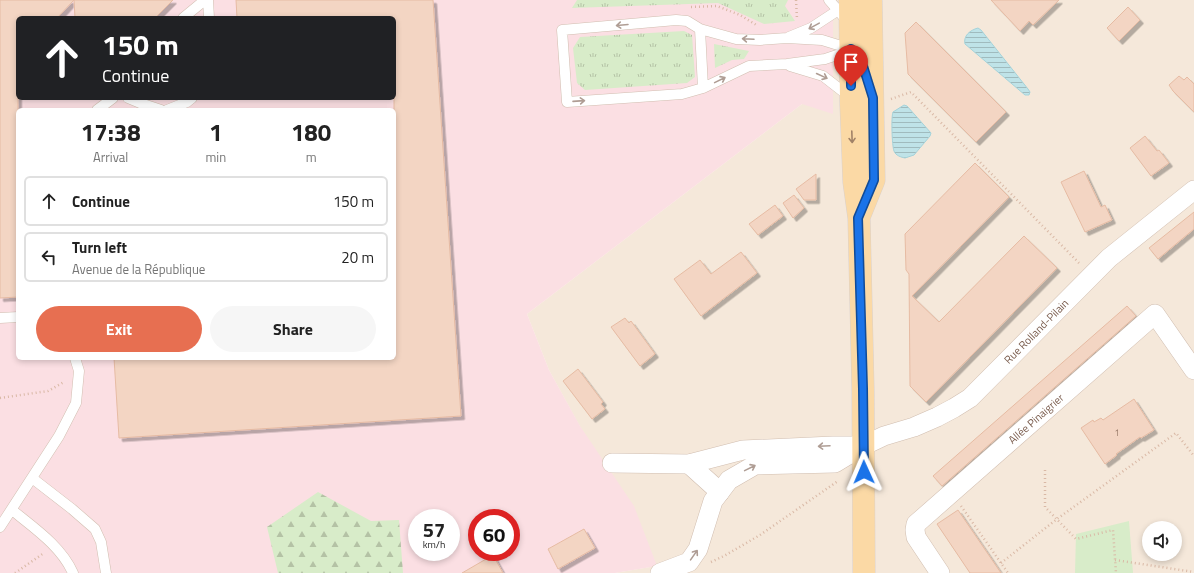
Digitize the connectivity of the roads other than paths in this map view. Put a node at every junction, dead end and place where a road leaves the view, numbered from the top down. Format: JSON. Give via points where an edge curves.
{"nodes":[{"id":1,"x":206,"y":0,"type":"edge"},
{"id":2,"x":828,"y":0,"type":"edge"},
{"id":3,"x":186,"y":16,"type":"edge"},
{"id":4,"x":209,"y":16,"type":"edge"},
{"id":5,"x":855,"y":24,"type":"edge"},
{"id":6,"x":700,"y":29,"type":"junction"},
{"id":7,"x":787,"y":38,"type":"junction"},
{"id":8,"x":787,"y":64,"type":"junction"},
{"id":9,"x":703,"y":88,"type":"junction"},
{"id":10,"x":851,"y":98,"type":"junction"},
{"id":11,"x":110,"y":100,"type":"edge"},
{"id":12,"x":190,"y":100,"type":"edge"},
{"id":13,"x":140,"y":101,"type":"edge"},
{"id":14,"x":100,"y":108,"type":"edge"},
{"id":15,"x":156,"y":108,"type":"edge"},
{"id":16,"x":172,"y":108,"type":"edge"},
{"id":17,"x":1194,"y":190,"type":"edge"},
{"id":18,"x":858,"y":218,"type":"junction"},
{"id":19,"x":16,"y":317,"type":"edge"},
{"id":20,"x":0,"y":318,"type":"edge"},
{"id":21,"x":76,"y":360,"type":"edge"},
{"id":22,"x":1194,"y":370,"type":"edge"},
{"id":23,"x":863,"y":446,"type":"junction"},
{"id":24,"x":612,"y":463,"type":"dead end"},
{"id":25,"x":689,"y":464,"type":"junction"},
{"id":26,"x":32,"y":478,"type":"junction"},
{"id":27,"x":720,"y":492,"type":"junction"},
{"id":28,"x":12,"y":510,"type":"junction"},
{"id":29,"x":0,"y":528,"type":"edge"},
{"id":30,"x":73,"y":573,"type":"edge"},
{"id":31,"x":106,"y":573,"type":"edge"},
{"id":32,"x":660,"y":573,"type":"edge"},
{"id":33,"x":864,"y":573,"type":"edge"},
{"id":34,"x":940,"y":573,"type":"edge"}],
"edges":[{"from":1,"to":3,"type":"lane"},
{"from":1,"to":4,"type":"lane"},
{"from":2,"to":5,"type":"lane"},
{"from":5,"to":7,"type":"lane","one_way":true,"via":[[811,28]]},
{"from":5,"to":7,"type":"lane","via":[[822,40]]},
{"from":5,"to":8,"type":"lane","via":[[838,55]]},
{"from":5,"to":10,"type":"main road"},
{"from":5,"to":18,"type":"main road","via":[[881,99],[874,180]]},
{"from":7,"to":6,"type":"lane","one_way":true,"via":[[736,39]]},
{"from":6,"to":9,"type":"lane"},
{"from":6,"to":9,"type":"lane","one_way":true,"via":[[687,21],[676,20],[562,30],[567,102],[682,94]]},
{"from":9,"to":8,"type":"lane","one_way":true,"via":[[749,66]]},
{"from":8,"to":10,"type":"lane","one_way":true,"via":[[823,76]]},
{"from":10,"to":18,"type":"main road","one_way":true},
{"from":11,"to":14,"type":"lane"},
{"from":12,"to":16,"type":"lane"},
{"from":13,"to":15,"type":"lane"},
{"from":17,"to":23,"type":"street","name":"Rue Rolland-Pilain","via":[[1091,275],[970,398],[937,417]]},
{"from":18,"to":23,"type":"main road"},
{"from":19,"to":20,"type":"lane"},
{"from":21,"to":26,"type":"lane","via":[[79,371],[76,403],[59,436]]},
{"from":22,"to":34,"type":"street","name":"Allée Pinaigrier","via":[[1155,314],[916,524],[916,537]]},
{"from":23,"to":25,"type":"street","one_way":true,"via":[[743,450]]},
{"from":27,"to":23,"type":"street","name":"Rue Rolland-Pilain","one_way":true,"via":[[729,480],[755,466],[835,463]]},
{"from":23,"to":33,"type":"main road"},
{"from":24,"to":25,"type":"street"},
{"from":25,"to":27,"type":"street"},
{"from":26,"to":28,"type":"lane"},
{"from":26,"to":31,"type":"lane","via":[[95,529],[101,542]]},
{"from":32,"to":27,"type":"street","name":"Rue Rolland-Pilain","one_way":true,"via":[[689,562],[698,549],[713,501]]},
{"from":28,"to":29,"type":"lane"},
{"from":28,"to":30,"type":"lane","via":[[53,545]]}]}
